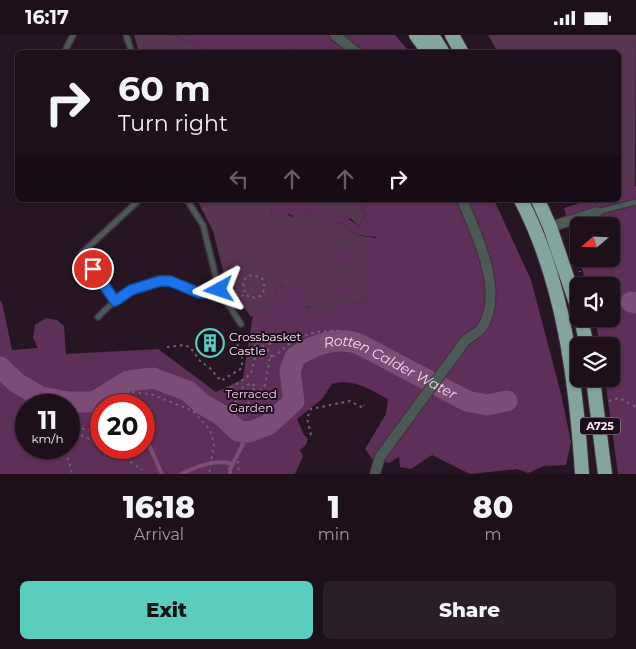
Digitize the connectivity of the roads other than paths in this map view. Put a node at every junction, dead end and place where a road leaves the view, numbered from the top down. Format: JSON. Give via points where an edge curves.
{"nodes":[{"id":1,"x":73,"y":35,"type":"edge"},
{"id":2,"x":126,"y":35,"type":"edge"},
{"id":3,"x":335,"y":35,"type":"edge"},
{"id":4,"x":416,"y":35,"type":"edge"},
{"id":5,"x":432,"y":35,"type":"edge"},
{"id":6,"x":452,"y":35,"type":"edge"},
{"id":7,"x":66,"y":50,"type":"edge"},
{"id":8,"x":131,"y":50,"type":"edge"},
{"id":9,"x":353,"y":50,"type":"edge"},
{"id":10,"x":427,"y":50,"type":"edge"},
{"id":11,"x":441,"y":50,"type":"edge"},
{"id":12,"x":460,"y":50,"type":"edge"},
{"id":13,"x":138,"y":202,"type":"edge"},
{"id":14,"x":188,"y":202,"type":"edge"},
{"id":15,"x":463,"y":202,"type":"edge"},
{"id":16,"x":522,"y":202,"type":"edge"},
{"id":17,"x":539,"y":202,"type":"edge"},
{"id":18,"x":636,"y":202,"type":"edge"},
{"id":19,"x":597,"y":212,"type":"joint"},
{"id":20,"x":550,"y":227,"type":"junction"},
{"id":21,"x":570,"y":286,"type":"edge"},
{"id":22,"x":219,"y":290,"type":"junction"},
{"id":23,"x":115,"y":301,"type":"junction"},
{"id":24,"x":98,"y":317,"type":"dead end"},
{"id":25,"x":241,"y":324,"type":"dead end"},
{"id":26,"x":594,"y":387,"type":"edge"},
{"id":27,"x":375,"y":474,"type":"edge"},
{"id":28,"x":582,"y":474,"type":"edge"},
{"id":29,"x":605,"y":474,"type":"edge"}],
"edges":[{"from":1,"to":7,"type":"lane"},
{"from":2,"to":8,"type":"lane"},
{"from":3,"to":9,"type":"street"},
{"from":4,"to":10,"type":"highway"},
{"from":5,"to":11,"type":"highway"},
{"from":6,"to":12,"type":"highway"},
{"from":13,"to":23,"type":"lane","via":[[82,253]]},
{"from":14,"to":22,"type":"lane","via":[[203,225]]},
{"from":15,"to":27,"type":"street","via":[[482,248],[489,279],[489,312],[480,329],[466,341],[380,457]]},
{"from":16,"to":28,"type":"highway","number":"A725","via":[[559,302],[574,382]]},
{"from":17,"to":20,"type":"highway"},
{"from":18,"to":19,"type":"lane"},
{"from":19,"to":20,"type":"street"},
{"from":20,"to":21,"type":"highway"},
{"from":22,"to":23,"type":"lane","via":[[199,293],[170,281],[160,281],[131,290]]},
{"from":22,"to":25,"type":"lane"},
{"from":23,"to":24,"type":"lane"},
{"from":26,"to":29,"type":"highway","number":"A725"}]}
